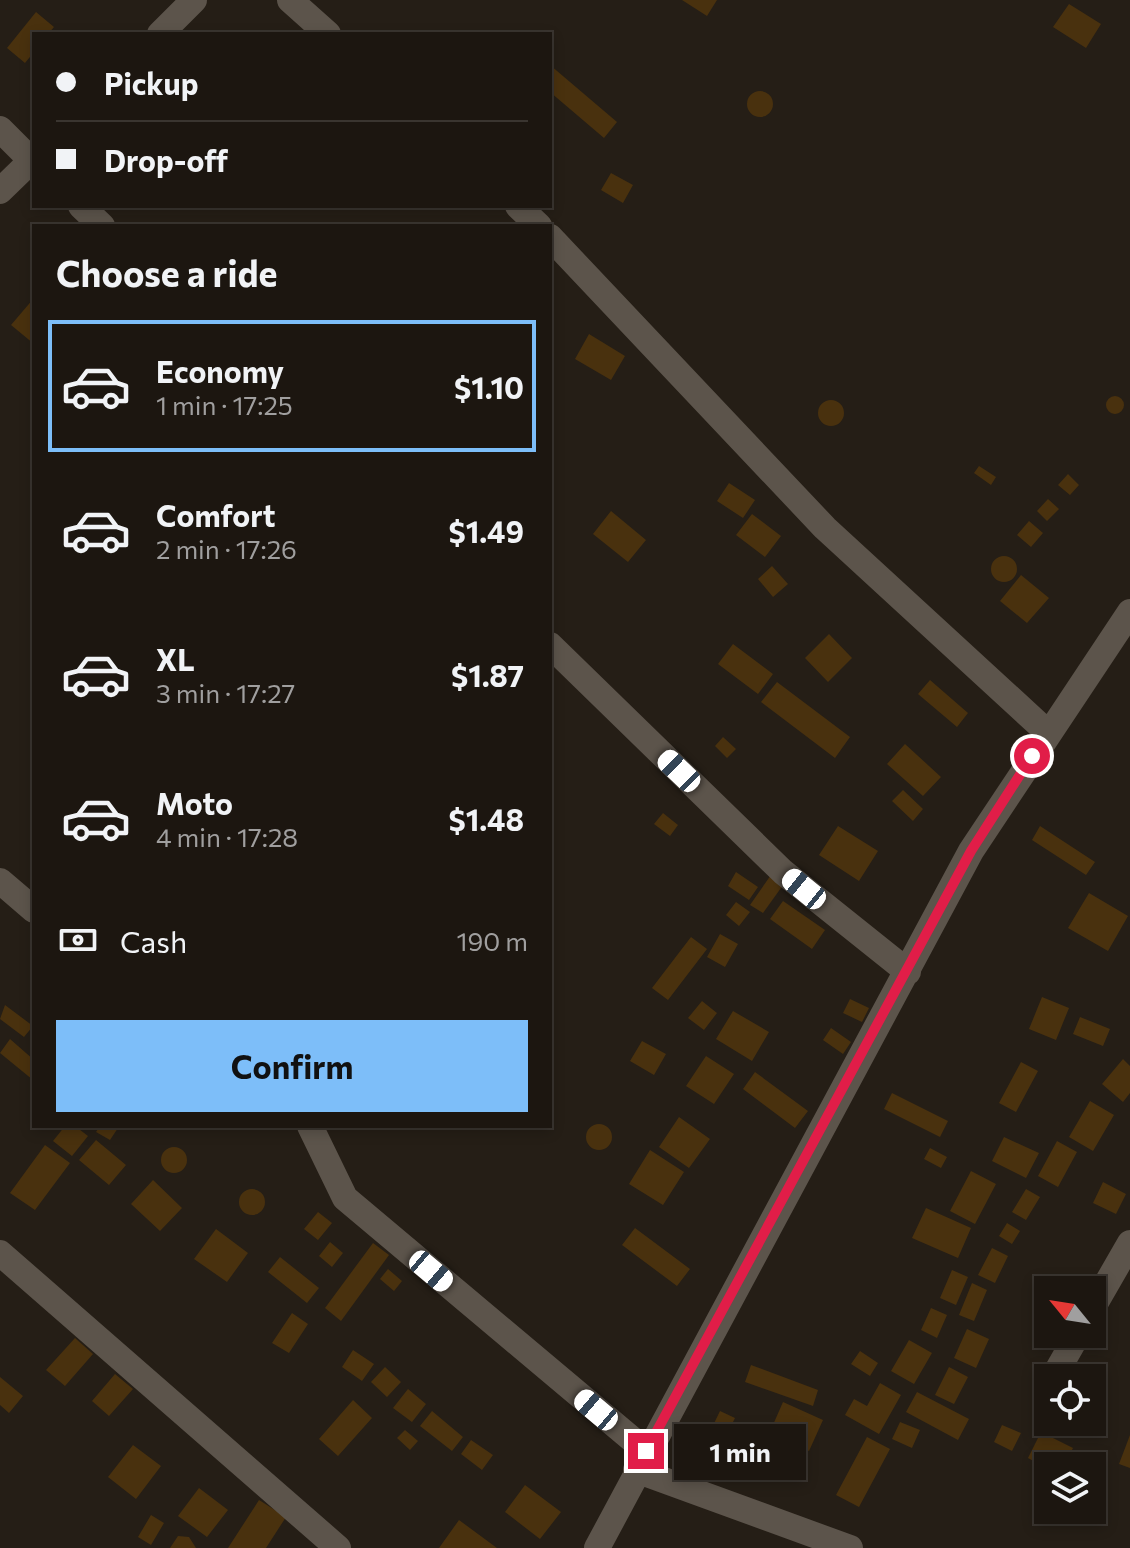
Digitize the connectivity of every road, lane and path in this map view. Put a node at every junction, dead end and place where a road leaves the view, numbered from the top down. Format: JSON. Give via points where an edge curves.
{"nodes":[{"id":1,"x":194,"y":0,"type":"edge"},
{"id":2,"x":290,"y":0,"type":"edge"},
{"id":3,"x":162,"y":32,"type":"edge"},
{"id":4,"x":326,"y":32,"type":"edge"},
{"id":5,"x":0,"y":129,"type":"edge"},
{"id":6,"x":32,"y":159,"type":"edge"},
{"id":7,"x":32,"y":161,"type":"edge"},
{"id":8,"x":0,"y":191,"type":"edge"},
{"id":9,"x":83,"y":208,"type":"edge"},
{"id":10,"x":520,"y":208,"type":"edge"},
{"id":11,"x":100,"y":224,"type":"edge"},
{"id":12,"x":537,"y":224,"type":"edge"},
{"id":13,"x":552,"y":239,"type":"edge"},
{"id":14,"x":1130,"y":612,"type":"edge"},
{"id":15,"x":552,"y":647,"type":"edge"},
{"id":16,"x":1047,"y":732,"type":"junction"},
{"id":17,"x":0,"y":881,"type":"edge"},
{"id":18,"x":32,"y":908,"type":"edge"},
{"id":19,"x":908,"y":972,"type":"junction"},
{"id":20,"x":311,"y":1128,"type":"edge"},
{"id":21,"x":1130,"y":1243,"type":"edge"},
{"id":22,"x":0,"y":1253,"type":"edge"},
{"id":23,"x":1106,"y":1285,"type":"edge"},
{"id":24,"x":641,"y":1460,"type":"junction"},
{"id":25,"x":338,"y":1548,"type":"edge"},
{"id":26,"x":597,"y":1548,"type":"edge"},
{"id":27,"x":850,"y":1548,"type":"edge"}],
"edges":[{"from":1,"to":3,"type":"street"},
{"from":2,"to":4,"type":"street"},
{"from":5,"to":6,"type":"street"},
{"from":7,"to":8,"type":"street"},
{"from":9,"to":11,"type":"street"},
{"from":10,"to":12,"type":"street"},
{"from":13,"to":16,"type":"street","via":[[825,528]]},
{"from":14,"to":16,"type":"street"},
{"from":15,"to":19,"type":"street","via":[[783,872]]},
{"from":16,"to":19,"type":"street","via":[[971,851]]},
{"from":17,"to":18,"type":"street"},
{"from":19,"to":24,"type":"street"},
{"from":20,"to":24,"type":"street","via":[[345,1198]]},
{"from":21,"to":23,"type":"street"},
{"from":22,"to":25,"type":"street"},
{"from":24,"to":26,"type":"street"},
{"from":24,"to":27,"type":"street"}]}
